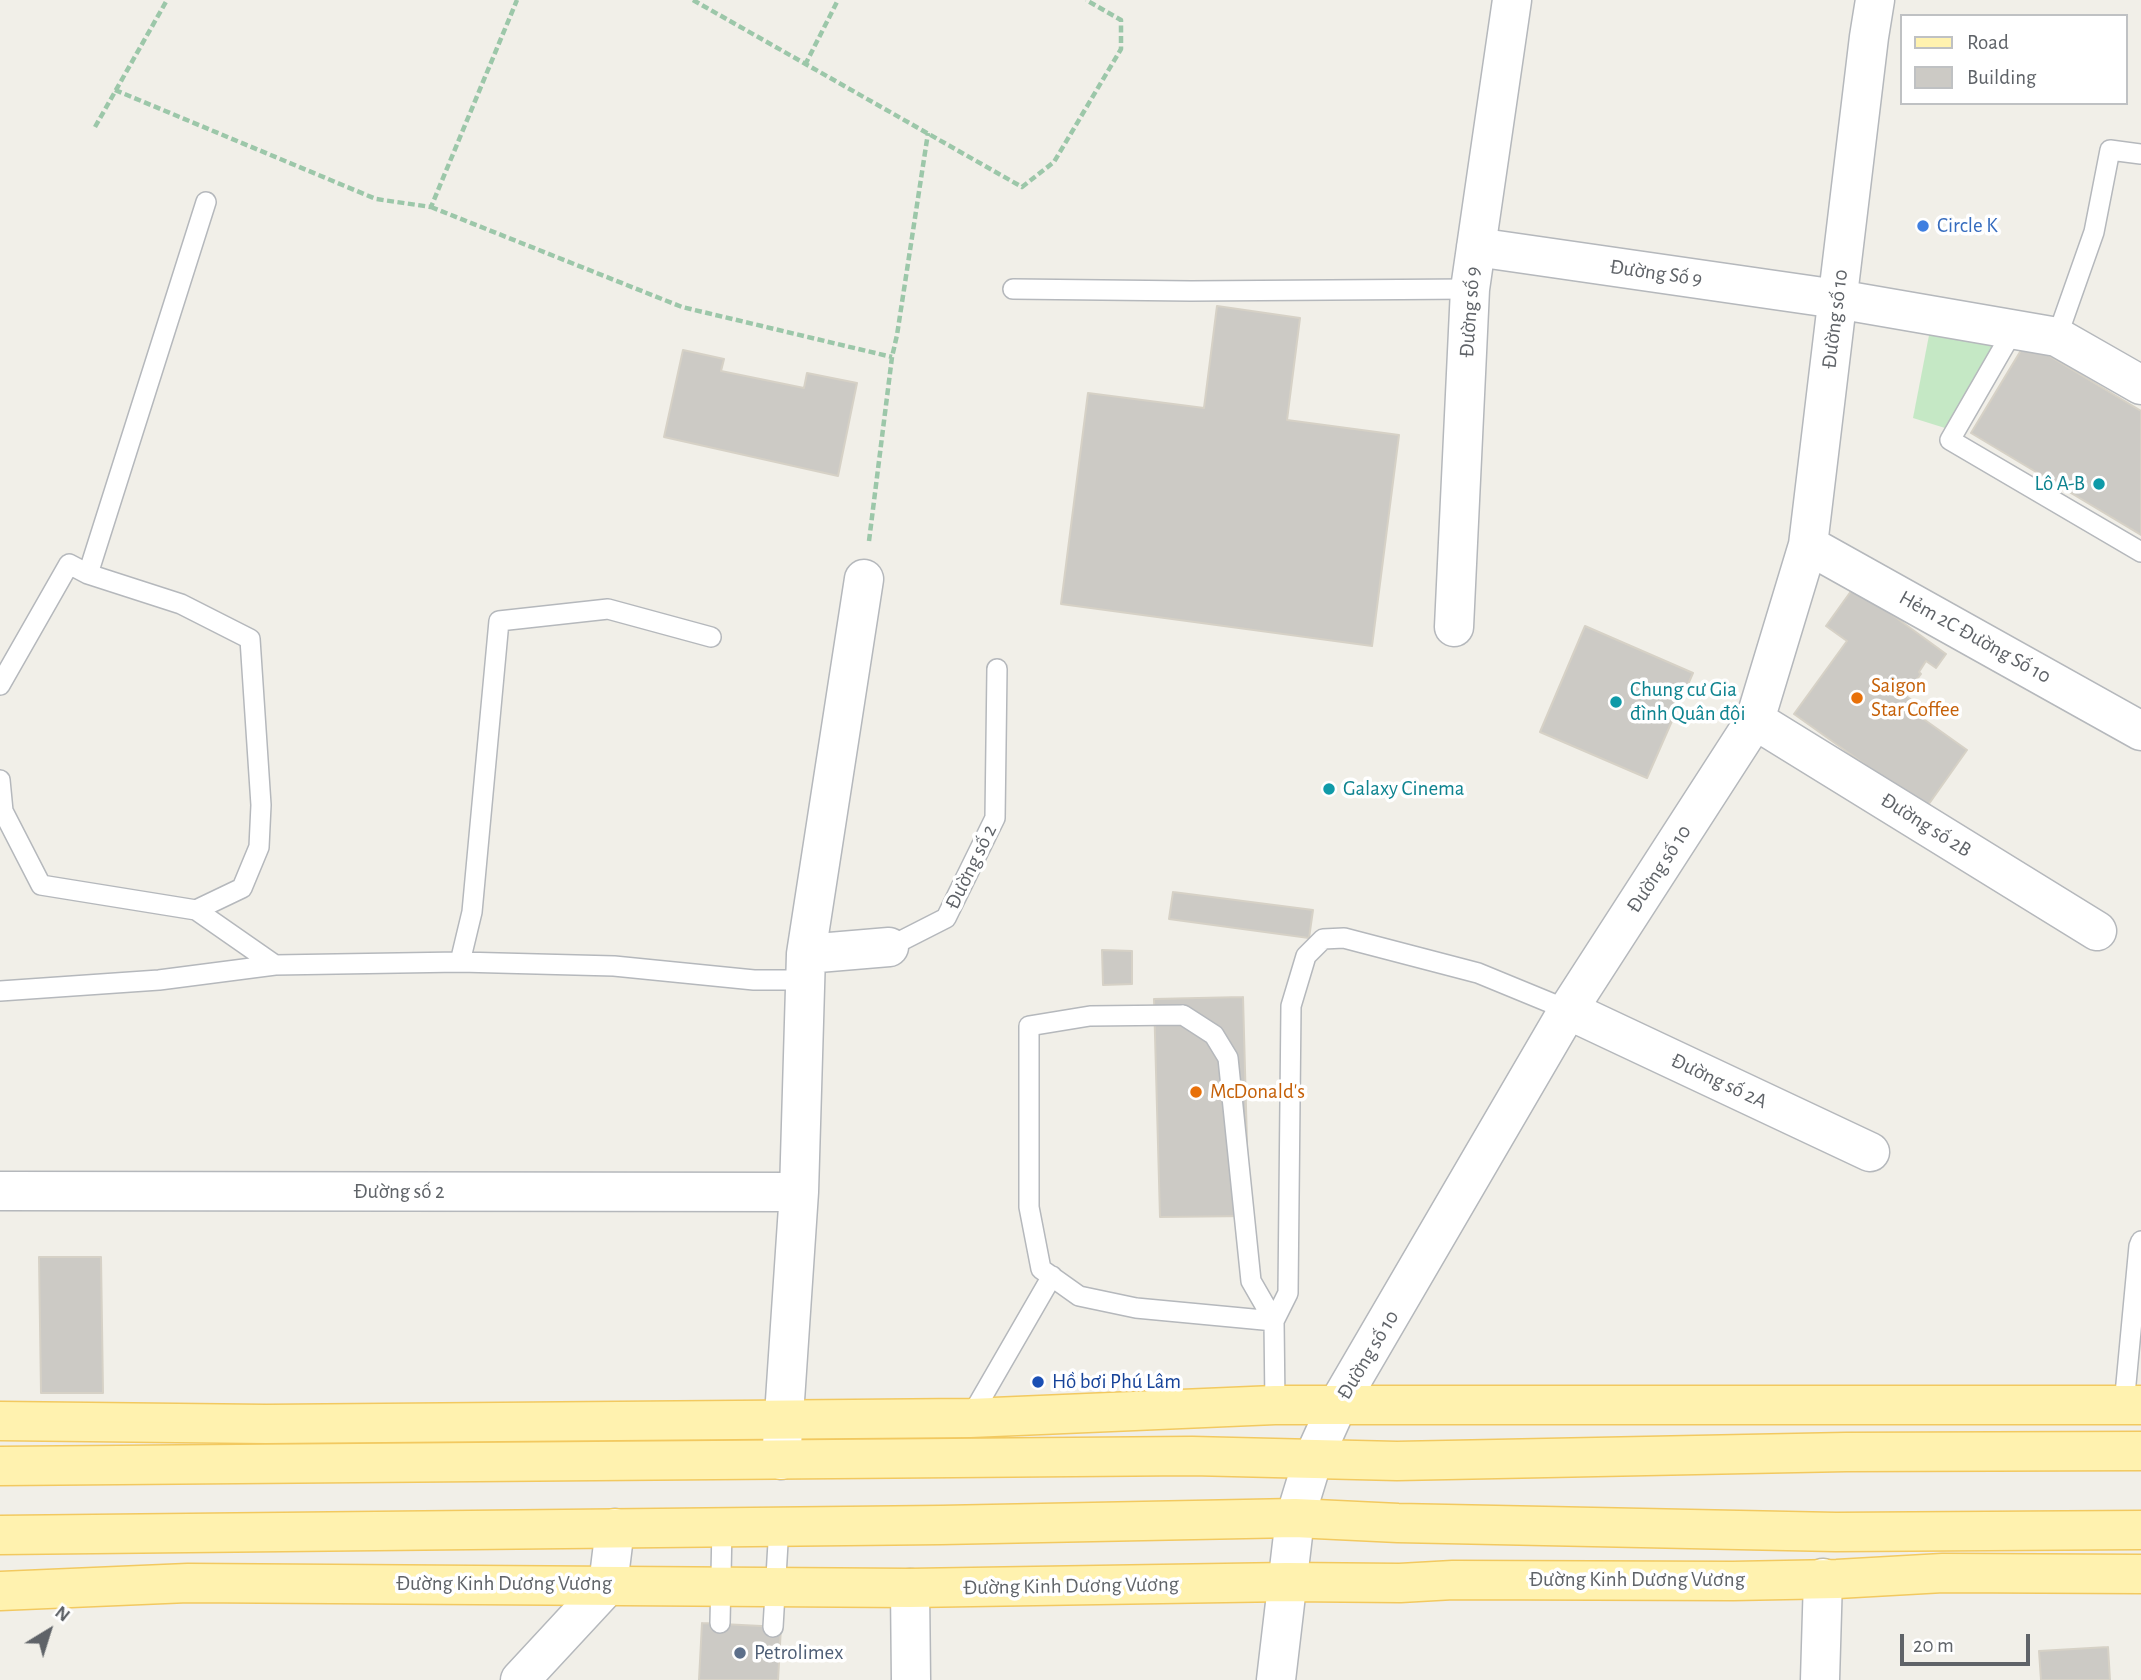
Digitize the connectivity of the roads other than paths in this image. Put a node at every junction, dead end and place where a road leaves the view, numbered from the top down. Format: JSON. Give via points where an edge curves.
{"nodes":[{"id":1,"x":1512,"y":0,"type":"edge"},
{"id":2,"x":1875,"y":0,"type":"edge"},
{"id":3,"x":2141,"y":154,"type":"edge"},
{"id":4,"x":206,"y":202,"type":"dead end"},
{"id":5,"x":1476,"y":247,"type":"junction"},
{"id":6,"x":1013,"y":289,"type":"dead end"},
{"id":7,"x":1470,"y":289,"type":"junction"},
{"id":8,"x":1837,"y":299,"type":"junction"},
{"id":9,"x":2014,"y":329,"type":"junction"},
{"id":10,"x":2057,"y":337,"type":"junction"},
{"id":11,"x":2141,"y":385,"type":"edge"},
{"id":12,"x":1808,"y":545,"type":"junction"},
{"id":13,"x":2141,"y":552,"type":"edge"},
{"id":14,"x":88,"y":574,"type":"junction"},
{"id":15,"x":864,"y":579,"type":"road end"},
{"id":16,"x":1454,"y":627,"type":"dead end"},
{"id":17,"x":711,"y":637,"type":"dead end"},
{"id":18,"x":997,"y":669,"type":"dead end"},
{"id":19,"x":0,"y":685,"type":"edge"},
{"id":20,"x":1755,"y":720,"type":"junction"},
{"id":21,"x":2141,"y":731,"type":"edge"},
{"id":22,"x":0,"y":780,"type":"edge"},
{"id":23,"x":196,"y":910,"type":"junction"},
{"id":24,"x":2097,"y":930,"type":"dead end"},
{"id":25,"x":889,"y":947,"type":"joint"},
{"id":26,"x":460,"y":962,"type":"junction"},
{"id":27,"x":275,"y":965,"type":"junction"},
{"id":28,"x":806,"y":967,"type":"junction"},
{"id":29,"x":0,"y":990,"type":"edge"},
{"id":30,"x":1568,"y":1010,"type":"junction"},
{"id":31,"x":1870,"y":1153,"type":"dead end"},
{"id":32,"x":0,"y":1191,"type":"edge"},
{"id":33,"x":799,"y":1192,"type":"junction"},
{"id":34,"x":2141,"y":1241,"type":"edge"},
{"id":35,"x":1052,"y":1276,"type":"junction"},
{"id":36,"x":1274,"y":1321,"type":"junction"},
{"id":37,"x":1275,"y":1405,"type":"junction"},
{"id":38,"x":2133,"y":1405,"type":"edge"},
{"id":39,"x":1337,"y":1406,"type":"junction"},
{"id":40,"x":970,"y":1418,"type":"junction"},
{"id":41,"x":784,"y":1419,"type":"junction"},
{"id":42,"x":0,"y":1422,"type":"edge"},
{"id":43,"x":2141,"y":1451,"type":"edge"},
{"id":44,"x":1313,"y":1459,"type":"junction"},
{"id":45,"x":781,"y":1461,"type":"junction"},
{"id":46,"x":0,"y":1466,"type":"edge"},
{"id":47,"x":1295,"y":1518,"type":"junction"},
{"id":48,"x":779,"y":1526,"type":"junction"},
{"id":49,"x":615,"y":1528,"type":"junction"},
{"id":50,"x":722,"y":1528,"type":"junction"},
{"id":51,"x":2141,"y":1530,"type":"edge"},
{"id":52,"x":0,"y":1535,"type":"edge"},
{"id":53,"x":2141,"y":1574,"type":"edge"},
{"id":54,"x":1823,"y":1578,"type":"junction"},
{"id":55,"x":1287,"y":1582,"type":"junction"},
{"id":56,"x":608,"y":1585,"type":"junction"},
{"id":57,"x":775,"y":1587,"type":"junction"},
{"id":58,"x":910,"y":1588,"type":"junction"},
{"id":59,"x":0,"y":1591,"type":"edge"},
{"id":60,"x":721,"y":1605,"type":"junction"},
{"id":61,"x":773,"y":1627,"type":"dead end"},
{"id":62,"x":520,"y":1680,"type":"edge"},
{"id":63,"x":911,"y":1680,"type":"edge"},
{"id":64,"x":1276,"y":1680,"type":"edge"},
{"id":65,"x":1820,"y":1680,"type":"edge"}],
"edges":[{"from":1,"to":5,"type":"street","name":"Đường số 9"},
{"from":2,"to":8,"type":"street","name":"Đường số 10"},
{"from":3,"to":10,"type":"lane","via":[[2110,150],[2094,232]]},
{"from":4,"to":14,"type":"lane"},
{"from":5,"to":7,"type":"street","name":"Đường số 9"},
{"from":5,"to":8,"type":"street","name":"Đường Số 9"},
{"from":6,"to":7,"type":"lane"},
{"from":7,"to":16,"type":"street","name":"Đường số 9"},
{"from":8,"to":9,"type":"street","name":"Đường Số 9"},
{"from":8,"to":12,"type":"street","name":"Đường số 10"},
{"from":9,"to":10,"type":"street","name":"Đường Số 9"},
{"from":9,"to":13,"type":"lane","via":[[1950,440]]},
{"from":10,"to":11,"type":"street","name":"Đường Số 9"},
{"from":12,"to":20,"type":"street","name":"Đường số 10"},
{"from":12,"to":21,"type":"street","name":"Hẻm 2C Đường Số 10"},
{"from":14,"to":19,"type":"lane","via":[[69,564]]},
{"from":14,"to":23,"type":"lane","via":[[181,604],[250,639],[261,805],[259,847],[242,888]]},
{"from":15,"to":28,"type":"street"},
{"from":17,"to":26,"type":"lane","via":[[608,609],[499,621],[472,912]]},
{"from":18,"to":25,"type":"lane","name":"Đường số 2","via":[[995,818],[946,918]]},
{"from":20,"to":24,"type":"street","name":"Đường số 2B"},
{"from":20,"to":30,"type":"street","name":"Đường số 10"},
{"from":22,"to":23,"type":"lane","via":[[4,810],[41,885]]},
{"from":23,"to":27,"type":"lane"},
{"from":25,"to":28,"type":"street","name":"Đường số 2"},
{"from":26,"to":27,"type":"lane"},
{"from":26,"to":28,"type":"lane","via":[[614,966],[754,979]]},
{"from":27,"to":29,"type":"lane","via":[[159,980]]},
{"from":28,"to":33,"type":"street"},
{"from":30,"to":31,"type":"street","name":"Đường số 2A"},
{"from":30,"to":36,"type":"lane","via":[[1478,973],[1344,939],[1323,939],[1306,956],[1291,1006],[1288,1293]]},
{"from":30,"to":39,"type":"street","name":"Đường số 10"},
{"from":32,"to":33,"type":"street","name":"Đường số 2"},
{"from":33,"to":41,"type":"street"},
{"from":34,"to":38,"type":"lane"},
{"from":35,"to":36,"type":"lane","via":[[1079,1296],[1136,1308]]},
{"from":35,"to":36,"type":"lane","via":[[1041,1269],[1030,1206],[1029,1026],[1090,1016],[1183,1015],[1214,1035],[1228,1058],[1251,1282]]},
{"from":35,"to":40,"type":"lane"},
{"from":36,"to":37,"type":"lane"},
{"from":37,"to":39,"type":"main road"},
{"from":37,"to":40,"type":"main road"},
{"from":38,"to":39,"type":"main road"},
{"from":39,"to":44,"type":"street","name":"Đường số 10"},
{"from":40,"to":41,"type":"main road"},
{"from":41,"to":42,"type":"main road"},
{"from":41,"to":45,"type":"street"},
{"from":43,"to":44,"type":"main road"},
{"from":44,"to":45,"type":"main road"},
{"from":44,"to":47,"type":"street","name":"Đường số 10"},
{"from":45,"to":46,"type":"main road"},
{"from":47,"to":48,"type":"main road"},
{"from":47,"to":51,"type":"main road","via":[[1836,1532]]},
{"from":47,"to":55,"type":"street","name":"Đường số 10"},
{"from":48,"to":50,"type":"main road"},
{"from":48,"to":57,"type":"lane"},
{"from":49,"to":50,"type":"main road"},
{"from":49,"to":52,"type":"main road"},
{"from":49,"to":56,"type":"street"},
{"from":50,"to":60,"type":"lane"},
{"from":53,"to":54,"type":"main road","name":"Đường Kinh Dương Vương"},
{"from":54,"to":55,"type":"main road","name":"Đường Kinh Dương Vương"},
{"from":54,"to":65,"type":"street"},
{"from":55,"to":58,"type":"main road","name":"Đường Kinh Dương Vương"},
{"from":55,"to":64,"type":"street","name":"Đường số 10"},
{"from":56,"to":59,"type":"main road","name":"Đường Kinh Dương Vương","via":[[188,1583]]},
{"from":56,"to":60,"type":"main road","name":"Đường Kinh Dương Vương"},
{"from":56,"to":62,"type":"street"},
{"from":57,"to":58,"type":"main road","name":"Đường Kinh Dương Vương"},
{"from":57,"to":60,"type":"main road","name":"Đường Kinh Dương Vương"},
{"from":57,"to":61,"type":"lane"},
{"from":58,"to":63,"type":"street"}]}
